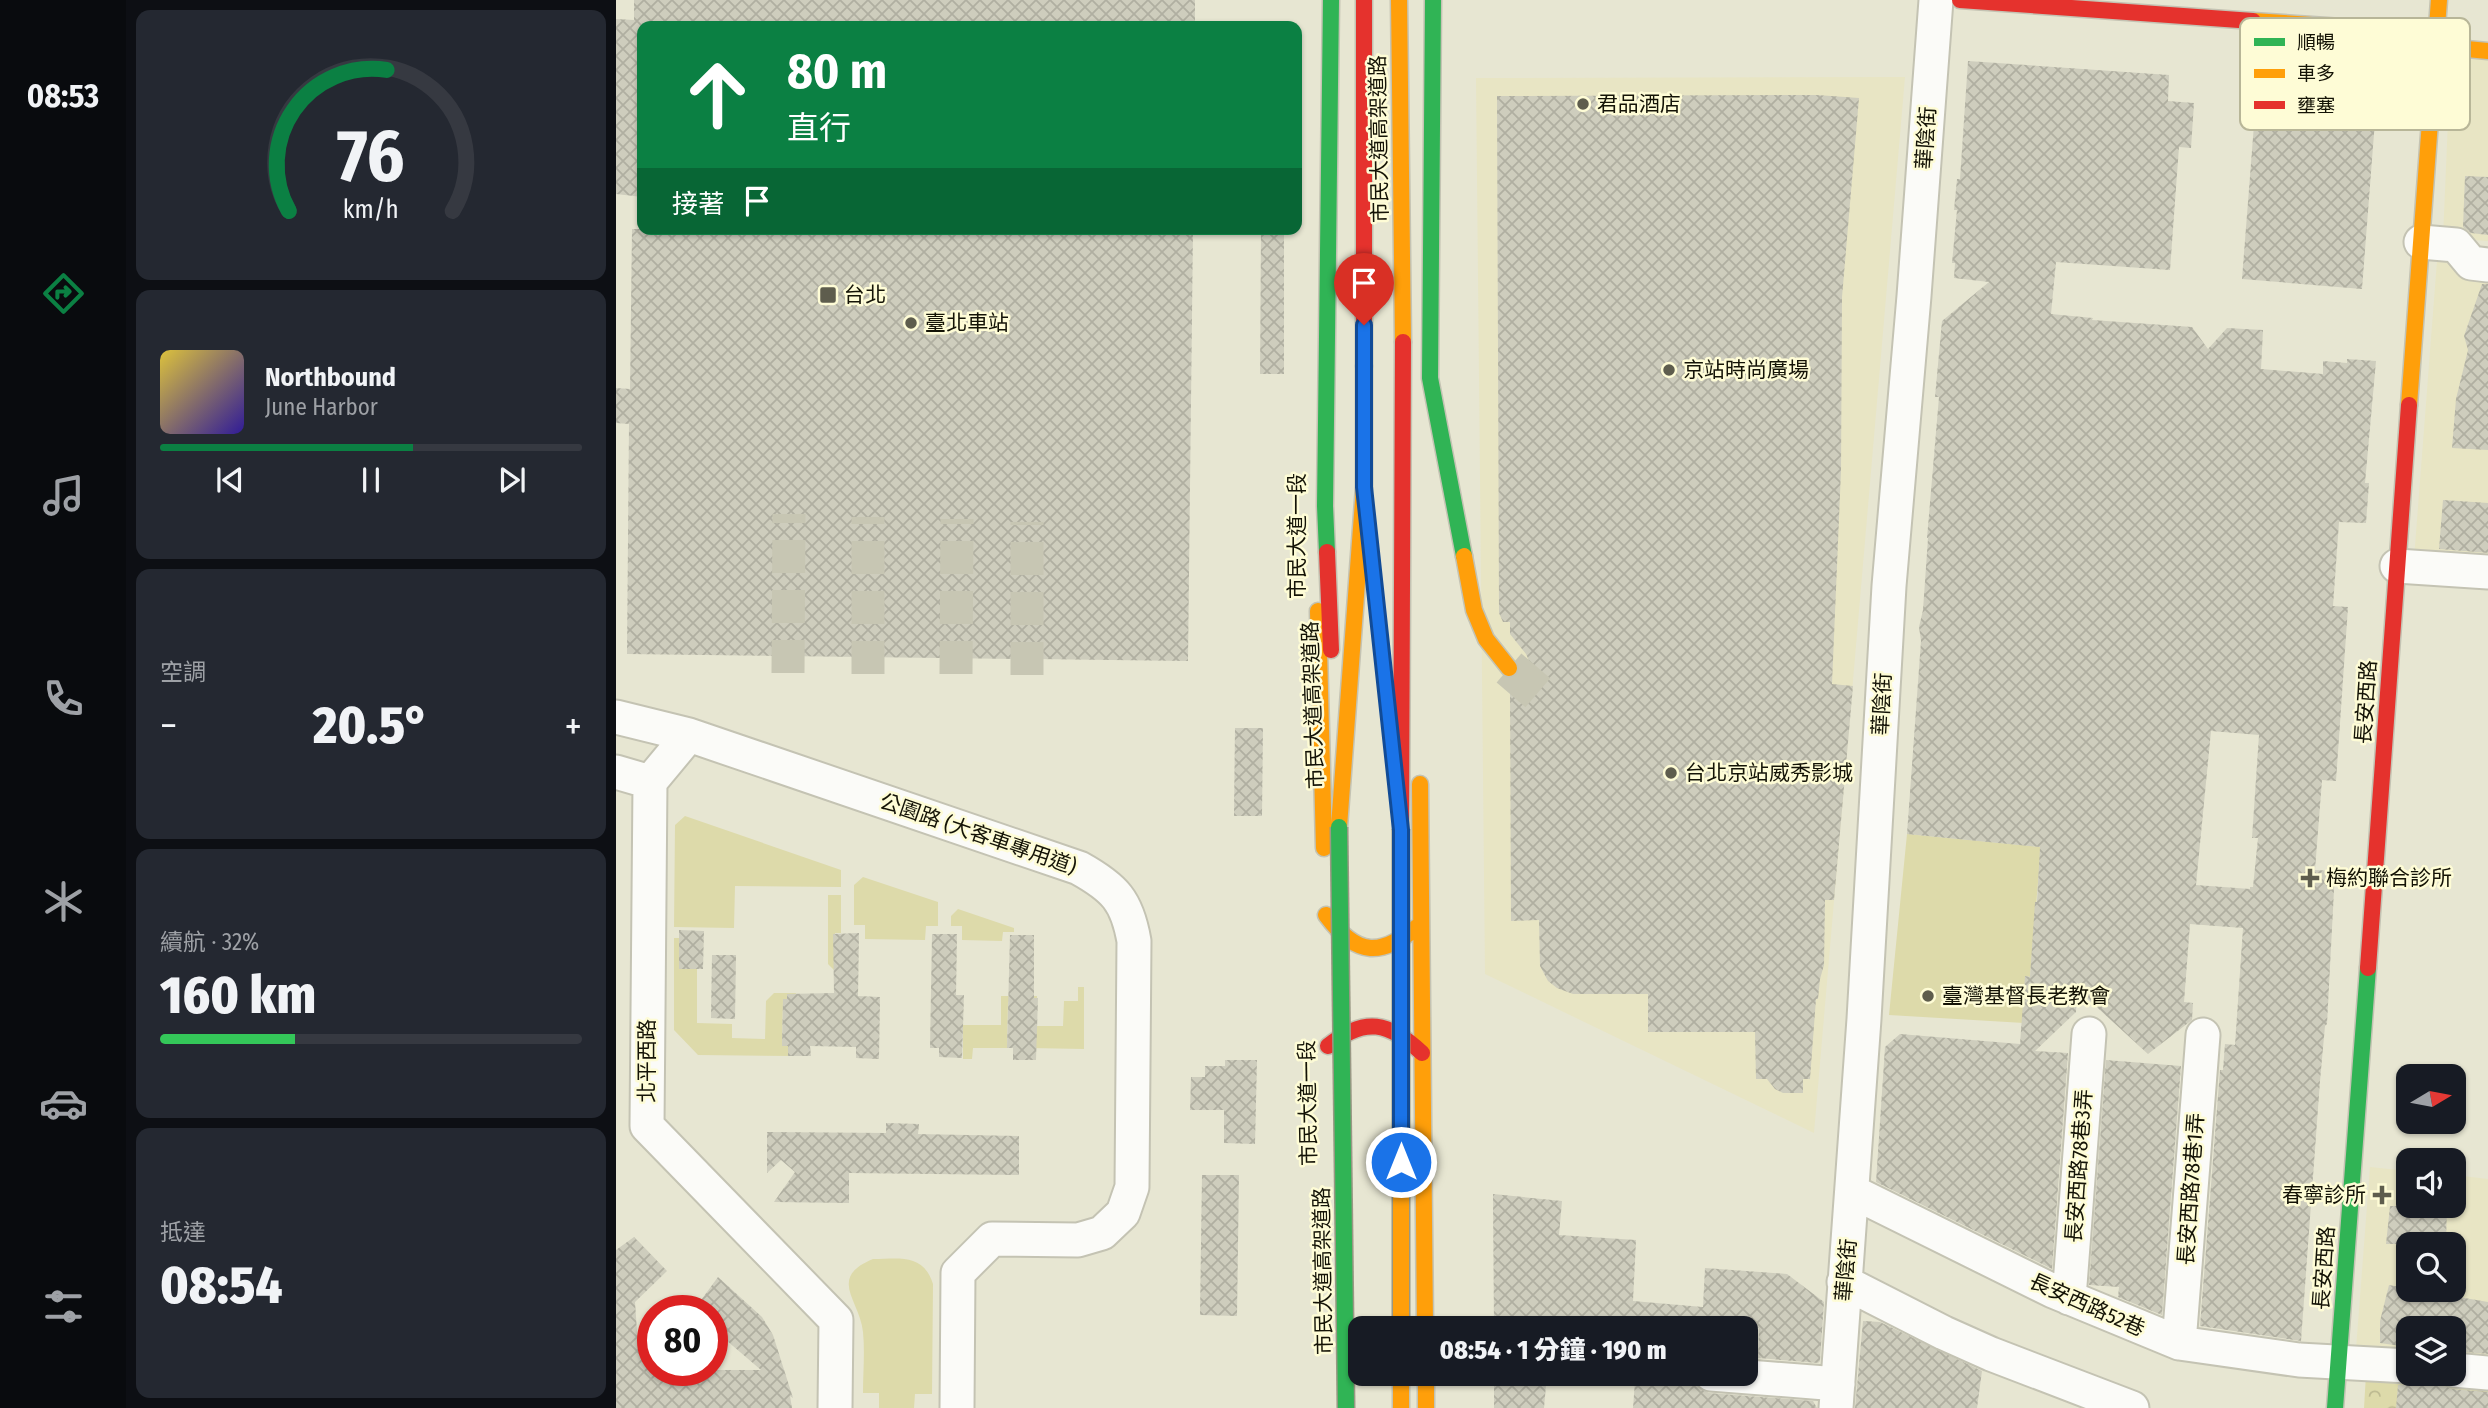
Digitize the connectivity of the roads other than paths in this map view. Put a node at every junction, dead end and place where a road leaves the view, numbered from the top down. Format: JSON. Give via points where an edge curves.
{"nodes":[{"id":1,"x":1319,"y":0,"type":"edge"},
{"id":2,"x":1331,"y":0,"type":"edge"},
{"id":3,"x":1364,"y":0,"type":"edge"},
{"id":4,"x":1399,"y":0,"type":"edge"},
{"id":5,"x":1433,"y":0,"type":"edge"},
{"id":6,"x":1936,"y":0,"type":"edge"},
{"id":7,"x":1960,"y":0,"type":"edge"},
{"id":8,"x":2439,"y":0,"type":"edge"},
{"id":9,"x":2438,"y":18,"type":"edge"},
{"id":10,"x":2240,"y":20,"type":"edge"},
{"id":11,"x":2470,"y":49,"type":"edge"},
{"id":12,"x":2488,"y":51,"type":"edge"},
{"id":13,"x":1416,"y":54,"type":"dead end"},
{"id":14,"x":2430,"y":130,"type":"edge"},
{"id":15,"x":2421,"y":242,"type":"junction"},
{"id":16,"x":2488,"y":265,"type":"edge"},
{"id":17,"x":1364,"y":487,"type":"junction"},
{"id":18,"x":1418,"y":515,"type":"dead end"},
{"id":19,"x":2397,"y":566,"type":"junction"},
{"id":20,"x":1373,"y":569,"type":"dead end"},
{"id":21,"x":2488,"y":572,"type":"edge"},
{"id":22,"x":1510,"y":668,"type":"tunnel mouth"},
{"id":23,"x":1386,"y":693,"type":"dead end"},
{"id":24,"x":616,"y":717,"type":"edge"},
{"id":25,"x":689,"y":736,"type":"junction"},
{"id":26,"x":616,"y":772,"type":"edge"},
{"id":27,"x":1420,"y":772,"type":"dead end"},
{"id":28,"x":650,"y":782,"type":"junction"},
{"id":29,"x":1339,"y":827,"type":"junction"},
{"id":30,"x":1401,"y":830,"type":"junction"},
{"id":31,"x":1326,"y":915,"type":"junction"},
{"id":32,"x":1421,"y":924,"type":"junction"},
{"id":33,"x":2089,"y":1034,"type":"dead end"},
{"id":34,"x":2203,"y":1035,"type":"dead end"},
{"id":35,"x":1328,"y":1046,"type":"junction"},
{"id":36,"x":1422,"y":1053,"type":"junction"},
{"id":37,"x":1853,"y":1192,"type":"junction"},
{"id":38,"x":1844,"y":1282,"type":"junction"},
{"id":39,"x":2069,"y":1298,"type":"junction"},
{"id":40,"x":1401,"y":1316,"type":"edge"},
{"id":41,"x":1425,"y":1316,"type":"edge"},
{"id":42,"x":2179,"y":1343,"type":"junction"},
{"id":43,"x":2338,"y":1361,"type":"junction"},
{"id":44,"x":2396,"y":1365,"type":"edge"},
{"id":45,"x":2466,"y":1371,"type":"edge"},
{"id":46,"x":2488,"y":1373,"type":"edge"},
{"id":47,"x":1758,"y":1382,"type":"edge"},
{"id":48,"x":1401,"y":1386,"type":"edge"},
{"id":49,"x":1426,"y":1386,"type":"edge"},
{"id":50,"x":1837,"y":1396,"type":"edge"},
{"id":51,"x":835,"y":1408,"type":"edge"},
{"id":52,"x":957,"y":1408,"type":"edge"},
{"id":53,"x":1331,"y":1408,"type":"edge"},
{"id":54,"x":1346,"y":1408,"type":"edge"},
{"id":55,"x":1401,"y":1408,"type":"edge"},
{"id":56,"x":1426,"y":1408,"type":"edge"},
{"id":57,"x":2132,"y":1408,"type":"edge"},
{"id":58,"x":2335,"y":1408,"type":"edge"}],
"edges":[{"from":1,"to":31,"type":"main road","name":"市民大道一段","via":[[1318,664]]},
{"from":2,"to":29,"type":"main road","name":"市民大道高架道路","via":[[1325,506]]},
{"from":3,"to":17,"type":"main road"},
{"from":4,"to":30,"type":"main road","name":"市民大道高架道路","via":[[1404,452]]},
{"from":5,"to":22,"type":"main road","via":[[1430,378],[1474,610],[1486,639]]},
{"from":6,"to":37,"type":"street","name":"華陰街","via":[[1889,586]]},
{"from":7,"to":10,"type":"main road"},
{"from":8,"to":9,"type":"main road","name":"長安西路"},
{"from":11,"to":12,"type":"main road"},
{"from":13,"to":18,"type":"main road"},
{"from":14,"to":15,"type":"main road","name":"長安西路"},
{"from":15,"to":16,"type":"street","via":[[2456,245],[2471,263]]},
{"from":15,"to":19,"type":"main road","name":"長安西路"},
{"from":17,"to":20,"type":"main road"},
{"from":17,"to":29,"type":"main road"},
{"from":19,"to":21,"type":"street"},
{"from":19,"to":43,"type":"main road","name":"長安西路"},
{"from":23,"to":30,"type":"main road"},
{"from":24,"to":25,"type":"street","name":"公園路 (大客車專用道)"},
{"from":25,"to":28,"type":"street"},
{"from":25,"to":52,"type":"street","name":"公園路 (大客車專用道)","via":[[1079,868],[1118,895],[1129,917],[1134,941],[1132,1187],[1123,1213],[1102,1233],[1078,1240],[992,1239],[958,1272]]},
{"from":26,"to":28,"type":"street"},
{"from":27,"to":32,"type":"main road"},
{"from":28,"to":51,"type":"street","name":"北平西路","via":[[647,1126],[836,1320]]},
{"from":29,"to":54,"type":"main road","name":"市民大道高架道路","bridge":true},
{"from":30,"to":40,"type":"main road","name":"市民大道高架道路","bridge":true},
{"from":31,"to":32,"type":"main road","via":[[1350,944],[1368,951],[1390,946]]},
{"from":31,"to":35,"type":"main road","name":"市民大道一段"},
{"from":32,"to":36,"type":"main road"},
{"from":33,"to":39,"type":"street","name":"長安西路78巷3弄"},
{"from":34,"to":42,"type":"street","name":"長安西路78巷1弄"},
{"from":35,"to":36,"type":"main road","via":[[1353,1027],[1370,1025],[1406,1037]]},
{"from":35,"to":53,"type":"main road","name":"市民大道一段"},
{"from":36,"to":41,"type":"main road"},
{"from":37,"to":38,"type":"street","name":"華陰街"},
{"from":37,"to":39,"type":"street","name":"長安西路52巷"},
{"from":38,"to":50,"type":"street","name":"華陰街"},
{"from":38,"to":57,"type":"street","via":[[1991,1354]]},
{"from":39,"to":42,"type":"street","name":"長安西路52巷"},
{"from":42,"to":43,"type":"street","name":"長安西路52巷"},
{"from":43,"to":44,"type":"street","name":"長安西路52巷"},
{"from":43,"to":58,"type":"main road","name":"長安西路"},
{"from":45,"to":46,"type":"street"},
{"from":47,"to":50,"type":"street"},
{"from":48,"to":55,"type":"main road"},
{"from":49,"to":56,"type":"main road"}]}
